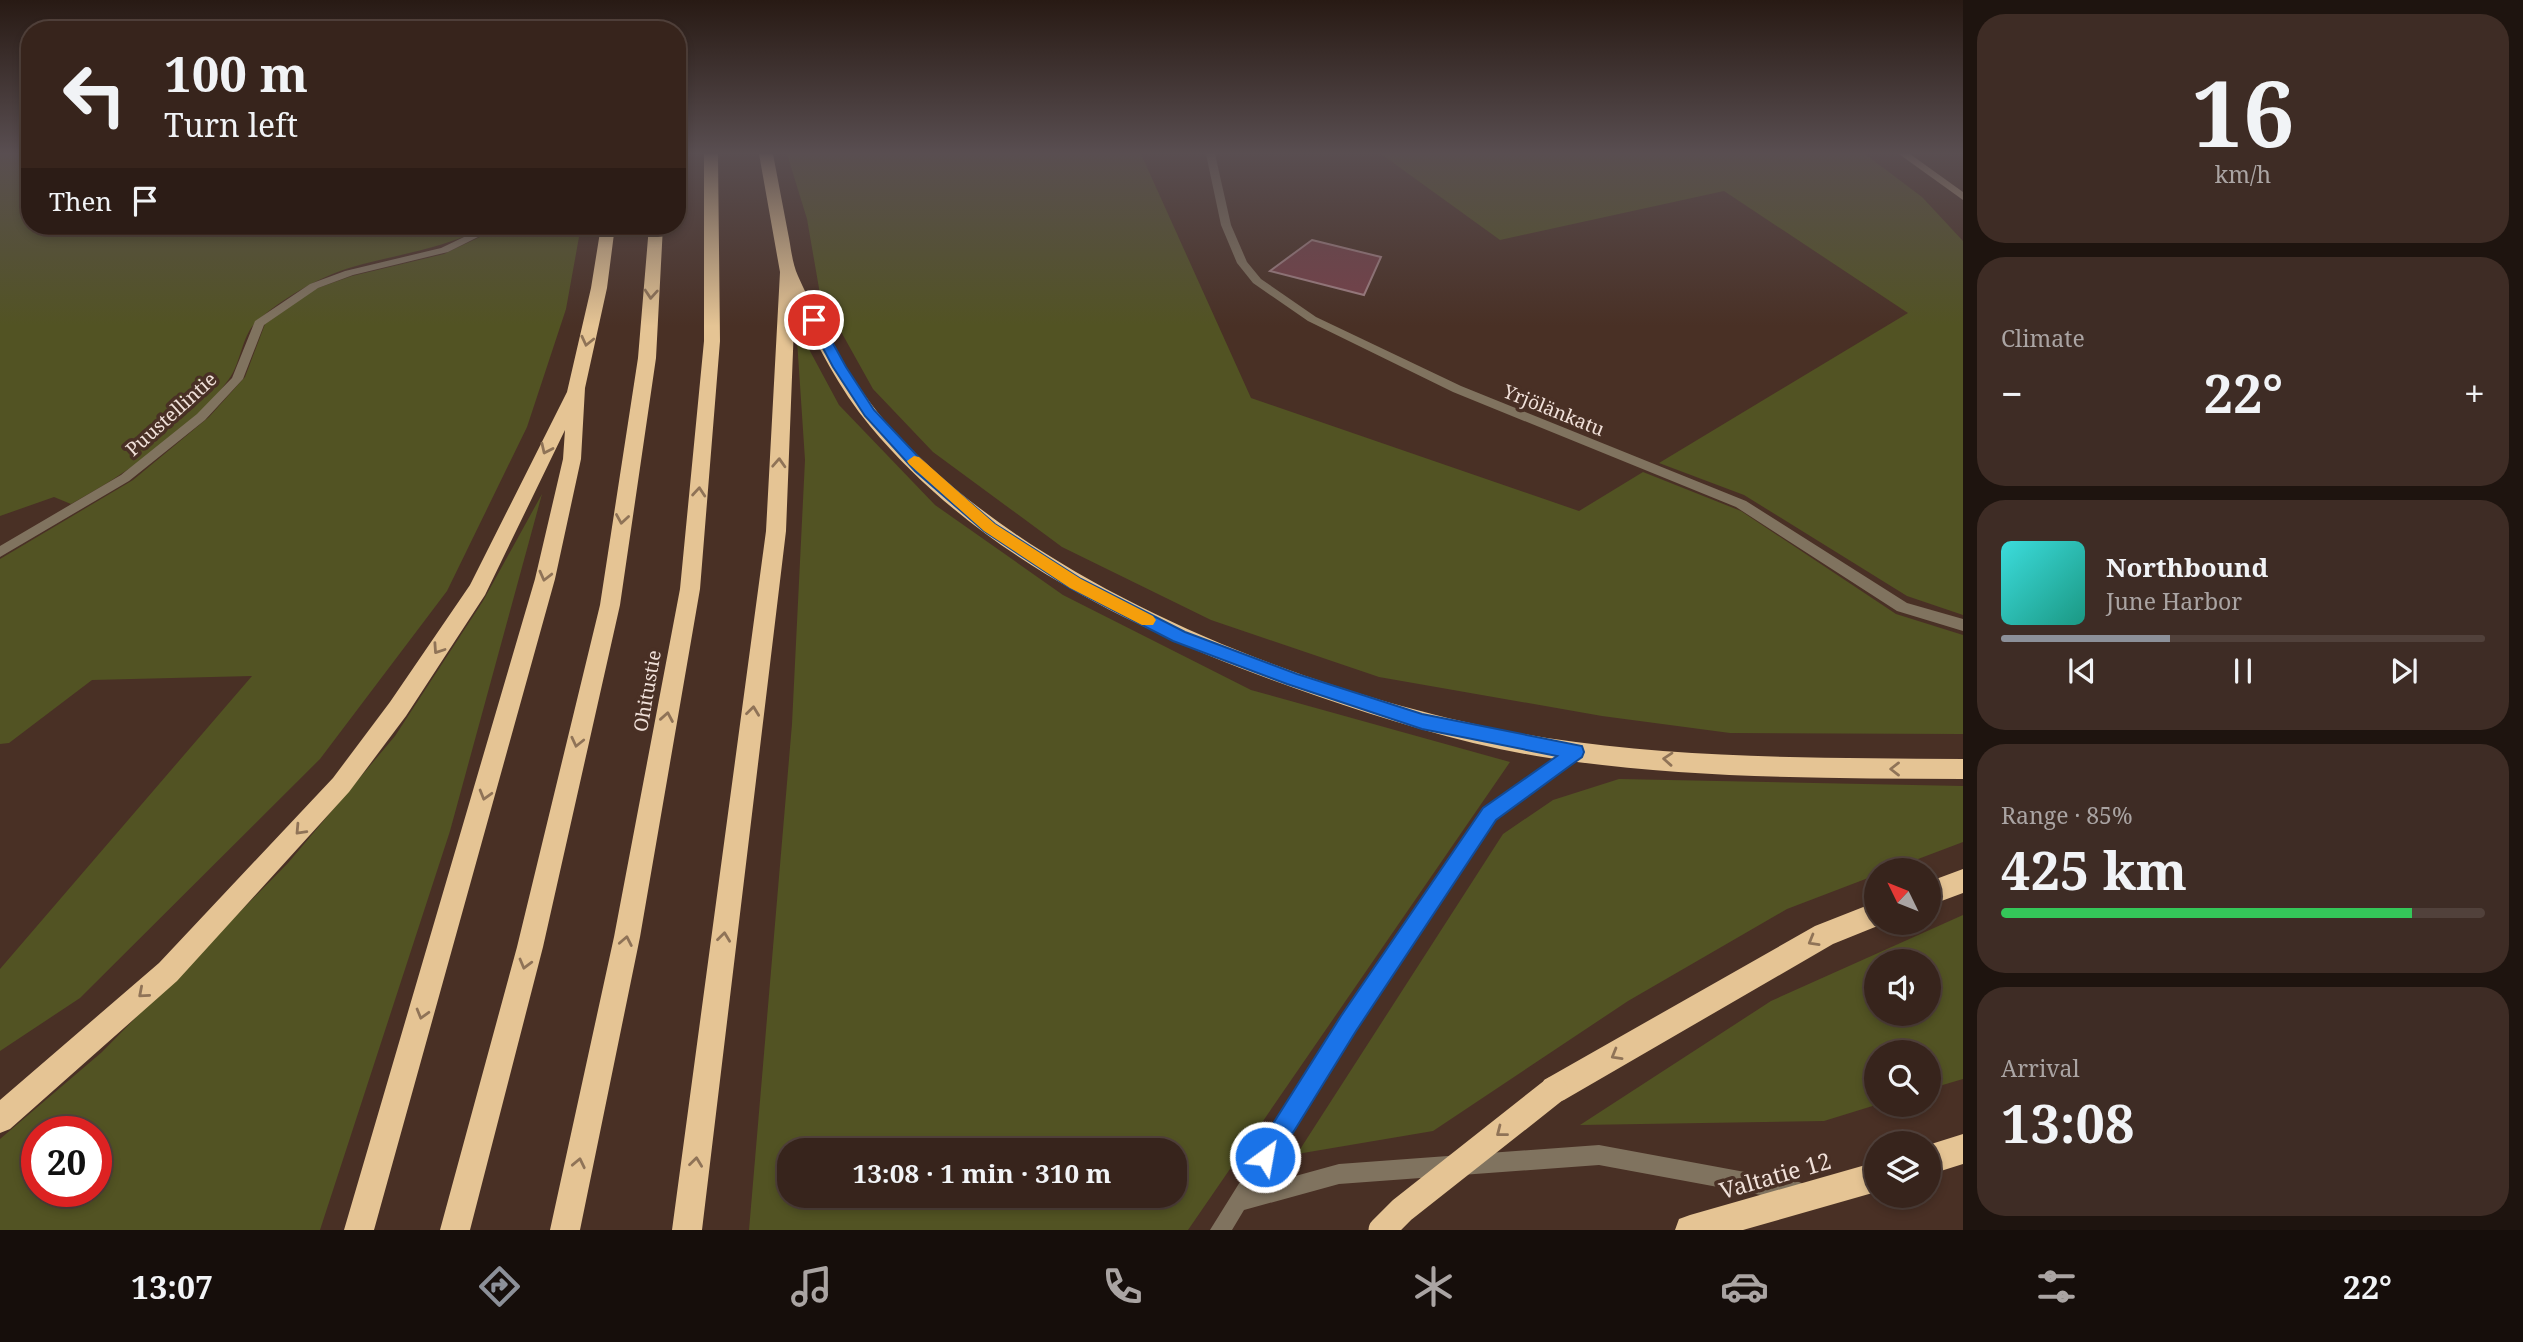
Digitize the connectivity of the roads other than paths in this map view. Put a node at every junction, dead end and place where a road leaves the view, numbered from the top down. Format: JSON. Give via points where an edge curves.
{"nodes":[{"id":1,"x":711,"y":211,"type":"edge"},
{"id":2,"x":777,"y":211,"type":"edge"},
{"id":3,"x":1223,"y":211,"type":"edge"},
{"id":4,"x":476,"y":235,"type":"edge"},
{"id":5,"x":607,"y":235,"type":"edge"},
{"id":6,"x":655,"y":235,"type":"edge"},
{"id":7,"x":788,"y":272,"type":"junction"},
{"id":8,"x":576,"y":388,"type":"junction"},
{"id":9,"x":0,"y":552,"type":"edge"},
{"id":10,"x":1963,"y":625,"type":"edge"},
{"id":11,"x":1576,"y":752,"type":"junction"},
{"id":12,"x":1963,"y":769,"type":"edge"},
{"id":13,"x":1963,"y":881,"type":"edge"},
{"id":14,"x":1941,"y":889,"type":"edge"},
{"id":15,"x":1864,"y":920,"type":"edge"},
{"id":16,"x":0,"y":1119,"type":"edge"},
{"id":17,"x":1963,"y":1149,"type":"edge"},
{"id":18,"x":1941,"y":1156,"type":"edge"},
{"id":19,"x":1864,"y":1181,"type":"edge"},
{"id":20,"x":1817,"y":1195,"type":"junction"},
{"id":21,"x":1237,"y":1202,"type":"junction"},
{"id":22,"x":359,"y":1230,"type":"edge"},
{"id":23,"x":455,"y":1230,"type":"edge"},
{"id":24,"x":565,"y":1230,"type":"edge"},
{"id":25,"x":687,"y":1230,"type":"edge"},
{"id":26,"x":1220,"y":1230,"type":"edge"},
{"id":27,"x":1382,"y":1230,"type":"edge"},
{"id":28,"x":1690,"y":1230,"type":"edge"}],
"edges":[{"from":24,"to":1,"type":"highway","name":"Ohitustie","one_way":true,"via":[[627,937],[690,589],[712,341]]},
{"from":2,"to":7,"type":"highway"},
{"from":3,"to":10,"type":"street","name":"Yrjölänkatu","via":[[1242,263],[1257,281],[1312,319],[1457,389],[1741,504],[1902,607]]},
{"from":4,"to":9,"type":"street","name":"Puustellintie","via":[[444,250],[314,286],[259,323],[237,379],[201,417],[125,478]]},
{"from":5,"to":8,"type":"highway","one_way":true},
{"from":6,"to":23,"type":"highway","one_way":true,"via":[[647,358],[610,605],[530,947]]},
{"from":7,"to":11,"type":"highway","via":[[869,413],[920,467],[990,528],[1075,583],[1179,636],[1293,680],[1422,721]]},
{"from":25,"to":7,"type":"highway","one_way":true,"via":[[776,531]]},
{"from":8,"to":16,"type":"highway","one_way":true,"via":[[478,589],[341,785],[167,971]]},
{"from":8,"to":22,"type":"highway","one_way":true,"via":[[572,459],[545,579]]},
{"from":12,"to":11,"type":"highway","one_way":true,"via":[[1782,768]]},
{"from":11,"to":21,"type":"street","via":[[1489,814],[1348,1024]]},
{"from":13,"to":14,"type":"highway"},
{"from":15,"to":27,"type":"highway","one_way":true,"bridge":true,"via":[[1824,935],[1554,1090]]},
{"from":17,"to":18,"type":"highway"},
{"from":19,"to":20,"type":"highway","name":"Valtatie 12"},
{"from":20,"to":21,"type":"street","via":[[1599,1155],[1339,1174]]},
{"from":20,"to":28,"type":"highway","name":"Valtatie 12"},
{"from":21,"to":26,"type":"street"}]}
